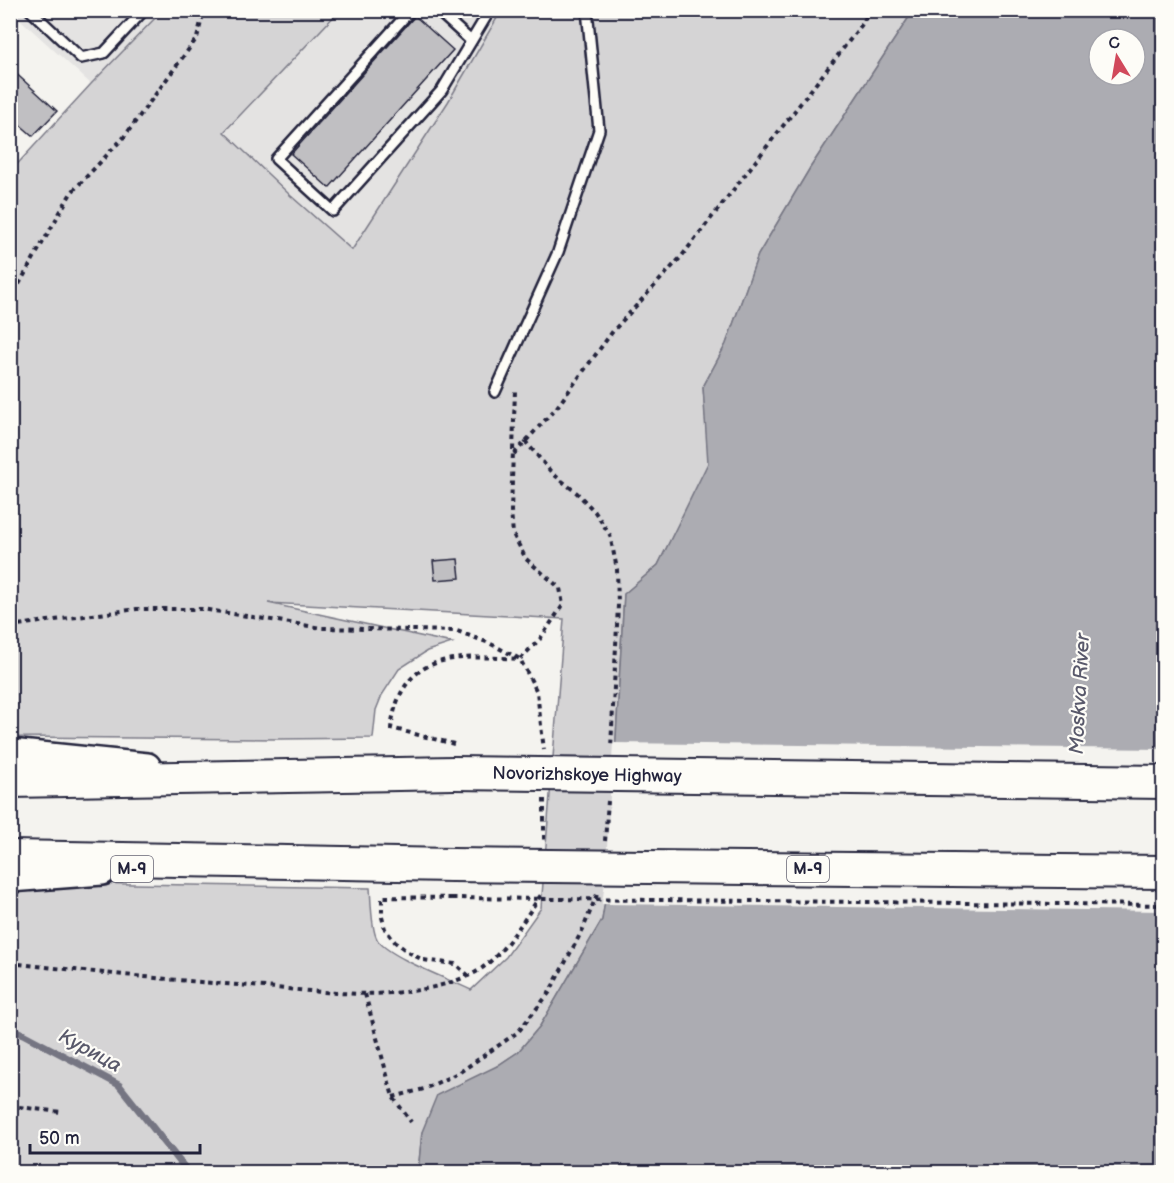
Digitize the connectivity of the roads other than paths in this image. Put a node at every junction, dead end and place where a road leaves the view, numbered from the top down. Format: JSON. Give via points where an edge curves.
{"nodes":[{"id":1,"x":30,"y":10,"type":"edge"},
{"id":2,"x":144,"y":10,"type":"edge"},
{"id":3,"x":411,"y":10,"type":"edge"},
{"id":4,"x":437,"y":10,"type":"edge"},
{"id":5,"x":490,"y":10,"type":"edge"},
{"id":6,"x":587,"y":10,"type":"edge"},
{"id":7,"x":471,"y":41,"type":"junction"},
{"id":8,"x":495,"y":392,"type":"dead end"},
{"id":9,"x":10,"y":753,"type":"edge"},
{"id":10,"x":249,"y":778,"type":"junction"},
{"id":11,"x":10,"y":781,"type":"edge"},
{"id":12,"x":1164,"y":782,"type":"edge"},
{"id":13,"x":10,"y":857,"type":"edge"},
{"id":14,"x":254,"y":861,"type":"junction"},
{"id":15,"x":1164,"y":872,"type":"edge"},
{"id":16,"x":10,"y":878,"type":"edge"}],
"edges":[{"from":1,"to":2,"type":"lane","via":[[81,58],[104,53]]},
{"from":3,"to":7,"type":"lane","via":[[276,159],[333,210],[442,90]]},
{"from":4,"to":7,"type":"lane"},
{"from":5,"to":7,"type":"lane"},
{"from":6,"to":8,"type":"lane","via":[[599,130],[558,252]]},
{"from":9,"to":10,"type":"main road"},
{"from":10,"to":11,"type":"highway","name":"Novorizhskoye Highway"},
{"from":10,"to":12,"type":"highway","name":"Novorizhskoye Highway","bridge":true,"via":[[454,759]]},
{"from":13,"to":14,"type":"highway","number":"М-9"},
{"from":14,"to":15,"type":"highway","number":"М-9","bridge":true},
{"from":14,"to":16,"type":"main road","number":"М-9"}]}
